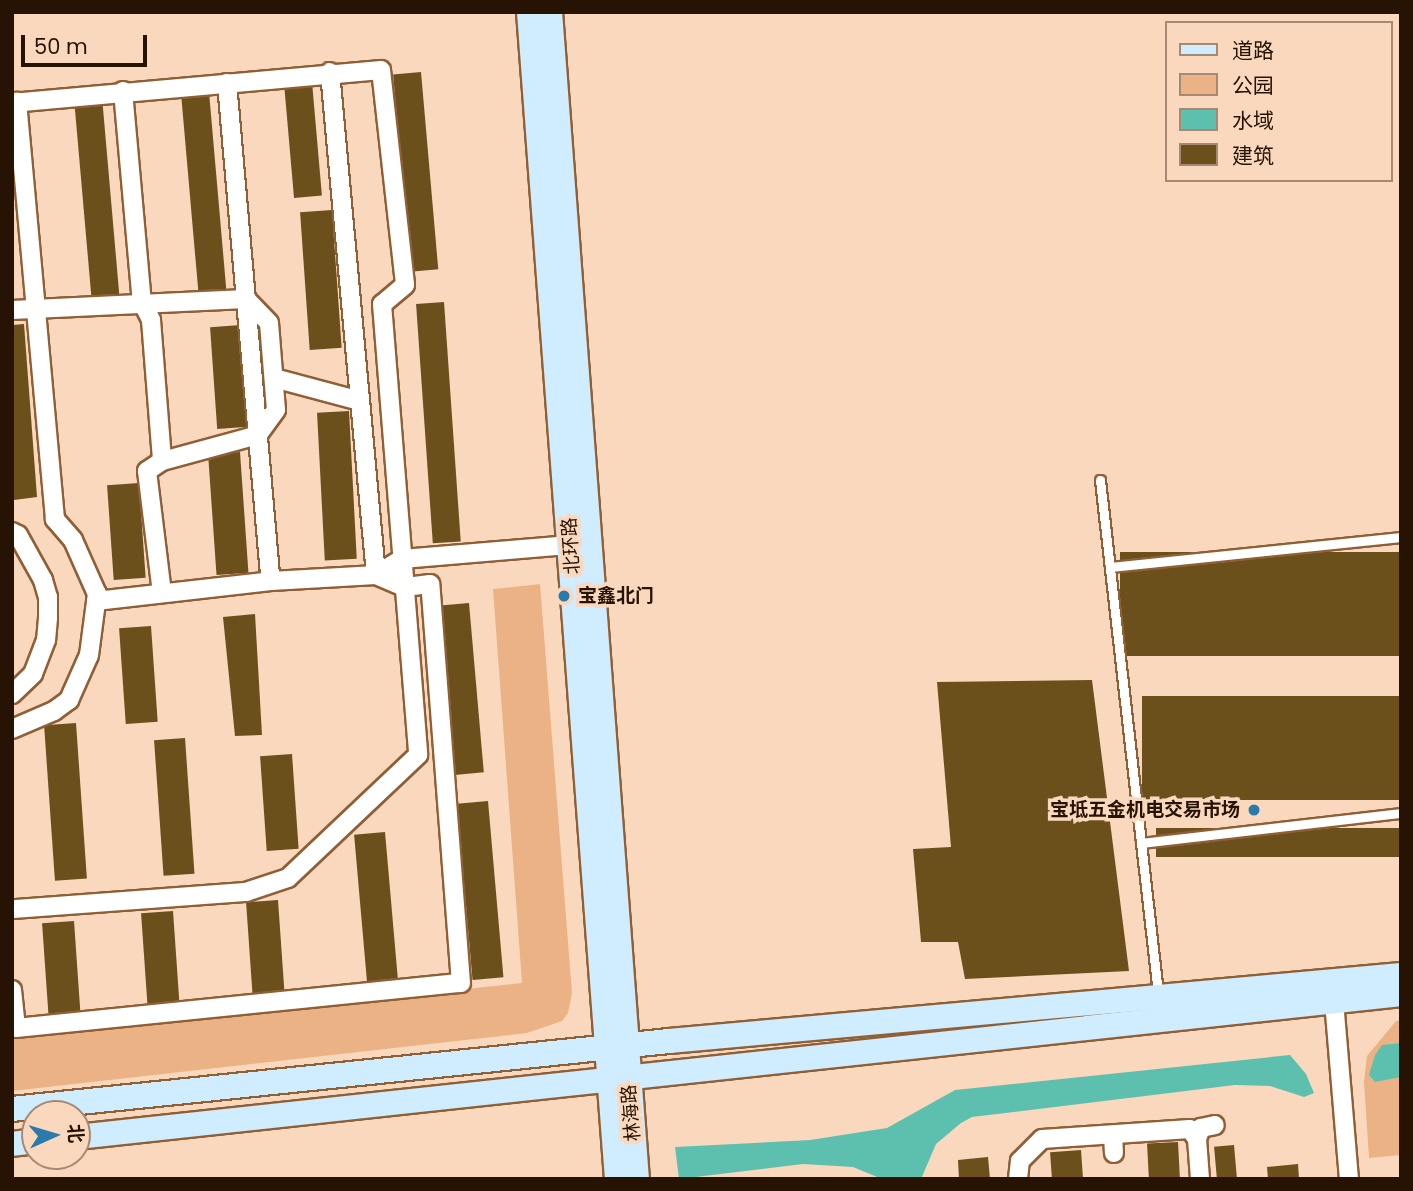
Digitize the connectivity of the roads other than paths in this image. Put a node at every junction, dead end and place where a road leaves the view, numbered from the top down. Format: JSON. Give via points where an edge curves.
{"nodes":[{"id":1,"x":529,"y":12,"type":"edge"},
{"id":2,"x":550,"y":12,"type":"edge"},
{"id":3,"x":330,"y":72,"type":"junction"},
{"id":4,"x":227,"y":83,"type":"junction"},
{"id":5,"x":122,"y":91,"type":"junction"},
{"id":6,"x":15,"y":103,"type":"edge"},
{"id":7,"x":246,"y":299,"type":"junction"},
{"id":8,"x":142,"y":302,"type":"junction"},
{"id":9,"x":36,"y":307,"type":"junction"},
{"id":10,"x":12,"y":310,"type":"edge"},
{"id":11,"x":274,"y":378,"type":"junction"},
{"id":12,"x":359,"y":401,"type":"junction"},
{"id":13,"x":258,"y":435,"type":"junction"},
{"id":14,"x":162,"y":461,"type":"junction"},
{"id":15,"x":1100,"y":480,"type":"dead end"},
{"id":16,"x":12,"y":532,"type":"edge"},
{"id":17,"x":1401,"y":537,"type":"edge"},
{"id":18,"x":580,"y":544,"type":"junction"},
{"id":19,"x":402,"y":559,"type":"junction"},
{"id":20,"x":1110,"y":567,"type":"junction"},
{"id":21,"x":376,"y":575,"type":"junction"},
{"id":22,"x":271,"y":581,"type":"junction"},
{"id":23,"x":404,"y":587,"type":"junction"},
{"id":24,"x":162,"y":593,"type":"junction"},
{"id":25,"x":96,"y":601,"type":"junction"},
{"id":26,"x":12,"y":694,"type":"edge"},
{"id":27,"x":12,"y":729,"type":"edge"},
{"id":28,"x":1401,"y":813,"type":"edge"},
{"id":29,"x":1141,"y":843,"type":"junction"},
{"id":30,"x":12,"y":909,"type":"edge"},
{"id":31,"x":1401,"y":975,"type":"edge"},
{"id":32,"x":12,"y":990,"type":"edge"},
{"id":33,"x":1401,"y":994,"type":"edge"},
{"id":34,"x":1158,"y":998,"type":"junction"},
{"id":35,"x":1334,"y":1001,"type":"junction"},
{"id":36,"x":618,"y":1047,"type":"junction"},
{"id":37,"x":620,"y":1079,"type":"junction"},
{"id":38,"x":12,"y":1109,"type":"edge"},
{"id":39,"x":1215,"y":1125,"type":"dead end"},
{"id":40,"x":1113,"y":1135,"type":"junction"},
{"id":41,"x":91,"y":1136,"type":"edge"},
{"id":42,"x":1196,"y":1139,"type":"junction"},
{"id":43,"x":1114,"y":1153,"type":"dead end"},
{"id":44,"x":617,"y":1179,"type":"edge"},
{"id":45,"x":637,"y":1179,"type":"edge"},
{"id":46,"x":1018,"y":1179,"type":"edge"},
{"id":47,"x":1199,"y":1179,"type":"edge"},
{"id":48,"x":1349,"y":1179,"type":"edge"}],
"edges":[{"from":1,"to":18,"type":"main road","name":"北环路"},
{"from":2,"to":18,"type":"main road","name":"北环路"},
{"from":3,"to":4,"type":"street"},
{"from":3,"to":12,"type":"street"},
{"from":3,"to":19,"type":"street","via":[[381,69],[405,285],[382,304]]},
{"from":4,"to":5,"type":"street"},
{"from":4,"to":7,"type":"street"},
{"from":5,"to":6,"type":"street"},
{"from":5,"to":8,"type":"street"},
{"from":6,"to":9,"type":"street"},
{"from":7,"to":8,"type":"street"},
{"from":7,"to":11,"type":"street","via":[[269,323]]},
{"from":7,"to":13,"type":"street"},
{"from":8,"to":9,"type":"street"},
{"from":8,"to":14,"type":"street","via":[[151,320]]},
{"from":9,"to":10,"type":"street"},
{"from":9,"to":25,"type":"street","via":[[55,519],[73,540],[89,572]]},
{"from":11,"to":12,"type":"street"},
{"from":11,"to":13,"type":"street","via":[[276,410]]},
{"from":12,"to":21,"type":"street"},
{"from":13,"to":14,"type":"street"},
{"from":13,"to":22,"type":"street"},
{"from":14,"to":24,"type":"street","via":[[147,471]]},
{"from":15,"to":20,"type":"lane"},
{"from":16,"to":26,"type":"street","via":[[43,580],[48,618],[46,640],[33,674]]},
{"from":17,"to":20,"type":"lane"},
{"from":18,"to":19,"type":"street"},
{"from":18,"to":36,"type":"main road","name":"北环路"},
{"from":19,"to":21,"type":"street"},
{"from":19,"to":23,"type":"street"},
{"from":20,"to":29,"type":"lane"},
{"from":21,"to":22,"type":"street"},
{"from":21,"to":23,"type":"street"},
{"from":22,"to":24,"type":"street"},
{"from":23,"to":30,"type":"street","via":[[418,755],[288,878],[246,892]]},
{"from":23,"to":32,"type":"street","via":[[430,584],[461,983],[16,1028]]},
{"from":24,"to":25,"type":"street"},
{"from":25,"to":27,"type":"street","via":[[89,655],[69,700]]},
{"from":28,"to":29,"type":"lane"},
{"from":29,"to":34,"type":"lane"},
{"from":31,"to":34,"type":"main road"},
{"from":33,"to":35,"type":"main road"},
{"from":34,"to":36,"type":"main road"},
{"from":35,"to":37,"type":"main road"},
{"from":35,"to":48,"type":"street"},
{"from":36,"to":37,"type":"main road","name":"林海路"},
{"from":36,"to":38,"type":"main road"},
{"from":37,"to":41,"type":"main road"},
{"from":37,"to":44,"type":"main road","name":"林海路"},
{"from":37,"to":45,"type":"main road","name":"林海路"},
{"from":39,"to":42,"type":"street","via":[[1201,1128]]},
{"from":40,"to":42,"type":"street","via":[[1191,1129]]},
{"from":40,"to":43,"type":"street"},
{"from":40,"to":46,"type":"street","via":[[1042,1139],[1020,1161]]},
{"from":42,"to":47,"type":"street"}]}
